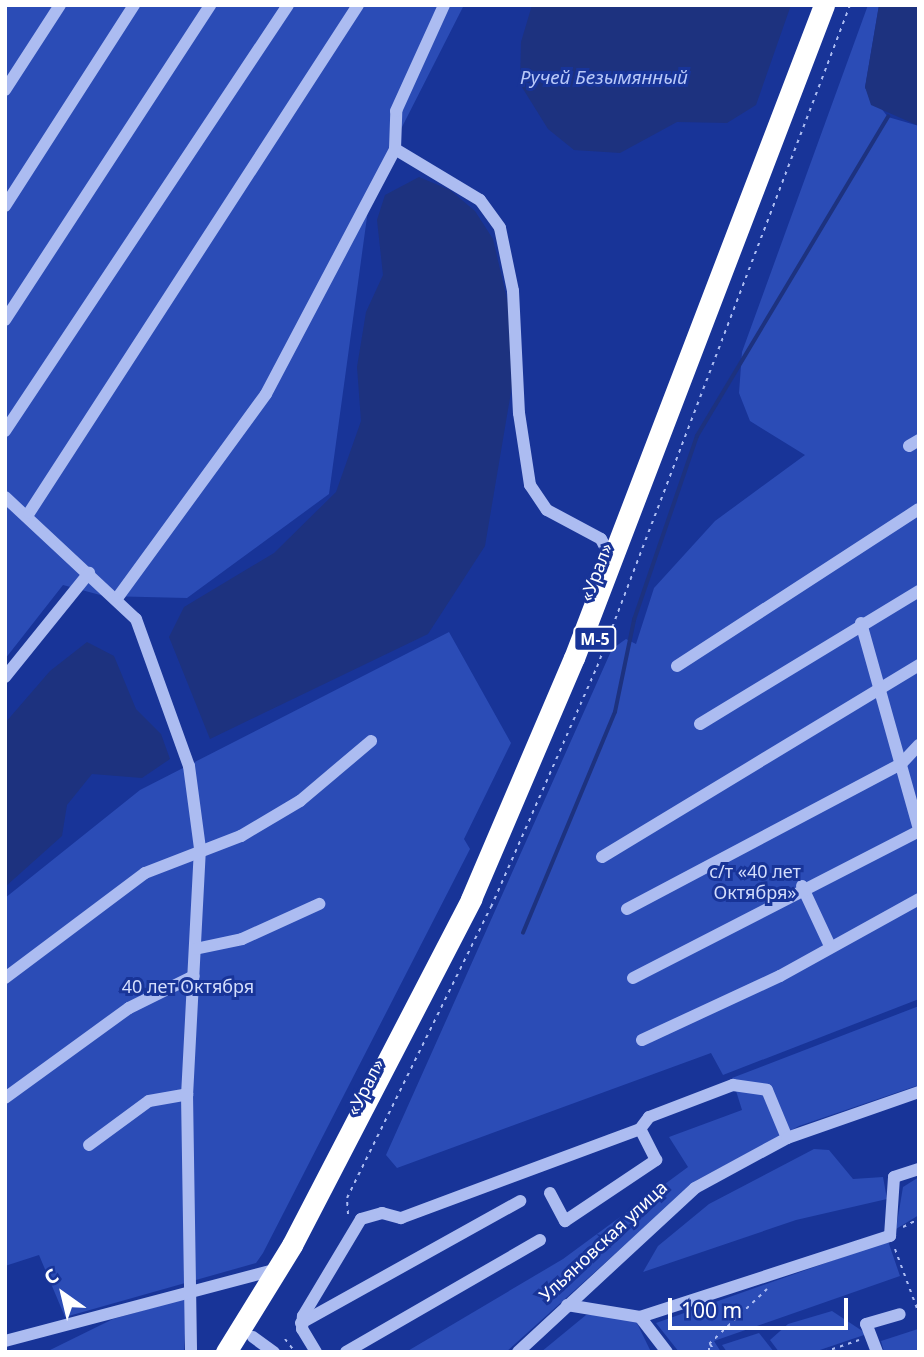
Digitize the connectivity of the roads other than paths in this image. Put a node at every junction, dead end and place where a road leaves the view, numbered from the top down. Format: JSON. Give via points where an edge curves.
{"nodes":[{"id":1,"x":61,"y":5,"type":"edge"},
{"id":2,"x":135,"y":5,"type":"edge"},
{"id":3,"x":210,"y":5,"type":"edge"},
{"id":4,"x":288,"y":5,"type":"edge"},
{"id":5,"x":358,"y":5,"type":"edge"},
{"id":6,"x":444,"y":5,"type":"edge"},
{"id":7,"x":824,"y":5,"type":"edge"},
{"id":8,"x":838,"y":5,"type":"edge"},
{"id":9,"x":5,"y":90,"type":"edge"},
{"id":10,"x":395,"y":149,"type":"junction"},
{"id":11,"x":5,"y":206,"type":"edge"},
{"id":12,"x":5,"y":320,"type":"edge"},
{"id":13,"x":5,"y":431,"type":"edge"},
{"id":14,"x":7,"y":502,"type":"edge"},
{"id":15,"x":919,"y":509,"type":"edge"},
{"id":16,"x":29,"y":513,"type":"junction"},
{"id":17,"x":629,"y":516,"type":"junction"},
{"id":18,"x":593,"y":533,"type":"junction"},
{"id":19,"x":610,"y":566,"type":"junction"},
{"id":20,"x":89,"y":573,"type":"junction"},
{"id":21,"x":919,"y":591,"type":"edge"},
{"id":22,"x":118,"y":597,"type":"junction"},
{"id":23,"x":861,"y":624,"type":"junction"},
{"id":24,"x":919,"y":665,"type":"edge"},
{"id":25,"x":677,"y":666,"type":"dead end"},
{"id":26,"x":5,"y":677,"type":"edge"},
{"id":27,"x":882,"y":687,"type":"junction"},
{"id":28,"x":700,"y":724,"type":"dead end"},
{"id":29,"x":371,"y":741,"type":"dead end"},
{"id":30,"x":919,"y":745,"type":"edge"},
{"id":31,"x":919,"y":758,"type":"edge"},
{"id":32,"x":901,"y":764,"type":"junction"},
{"id":33,"x":919,"y":830,"type":"edge"},
{"id":34,"x":200,"y":848,"type":"junction"},
{"id":35,"x":602,"y":857,"type":"dead end"},
{"id":36,"x":802,"y":886,"type":"junction"},
{"id":37,"x":919,"y":899,"type":"edge"},
{"id":38,"x":319,"y":904,"type":"dead end"},
{"id":39,"x":627,"y":909,"type":"dead end"},
{"id":40,"x":829,"y":944,"type":"junction"},
{"id":41,"x":195,"y":949,"type":"junction"},
{"id":42,"x":194,"y":976,"type":"junction"},
{"id":43,"x":5,"y":978,"type":"edge"},
{"id":44,"x":633,"y":978,"type":"dead end"},
{"id":45,"x":642,"y":1040,"type":"dead end"},
{"id":46,"x":919,"y":1093,"type":"edge"},
{"id":47,"x":187,"y":1094,"type":"junction"},
{"id":48,"x":5,"y":1098,"type":"edge"},
{"id":49,"x":640,"y":1129,"type":"junction"},
{"id":50,"x":787,"y":1138,"type":"junction"},
{"id":51,"x":89,"y":1145,"type":"dead end"},
{"id":52,"x":919,"y":1170,"type":"edge"},
{"id":53,"x":550,"y":1193,"type":"dead end"},
{"id":54,"x":520,"y":1201,"type":"dead end"},
{"id":55,"x":540,"y":1240,"type":"dead end"},
{"id":56,"x":298,"y":1248,"type":"junction"},
{"id":57,"x":280,"y":1267,"type":"junction"},
{"id":58,"x":252,"y":1273,"type":"junction"},
{"id":59,"x":189,"y":1289,"type":"junction"},
{"id":60,"x":263,"y":1295,"type":"junction"},
{"id":61,"x":567,"y":1305,"type":"junction"},
{"id":62,"x":900,"y":1314,"type":"dead end"},
{"id":63,"x":640,"y":1317,"type":"junction"},
{"id":64,"x":300,"y":1323,"type":"junction"},
{"id":65,"x":246,"y":1339,"type":"edge"},
{"id":66,"x":5,"y":1341,"type":"edge"},
{"id":67,"x":191,"y":1352,"type":"edge"},
{"id":68,"x":226,"y":1352,"type":"edge"},
{"id":69,"x":274,"y":1352,"type":"edge"},
{"id":70,"x":316,"y":1352,"type":"edge"},
{"id":71,"x":346,"y":1352,"type":"edge"},
{"id":72,"x":518,"y":1352,"type":"edge"},
{"id":73,"x":667,"y":1352,"type":"edge"},
{"id":74,"x":877,"y":1352,"type":"edge"}],
"edges":[{"from":1,"to":9,"type":"street"},
{"from":2,"to":11,"type":"street"},
{"from":3,"to":12,"type":"street"},
{"from":4,"to":13,"type":"street"},
{"from":5,"to":16,"type":"street"},
{"from":6,"to":10,"type":"street","via":[[397,111]]},
{"from":7,"to":17,"type":"highway","name":"«Урал»","number":"М-5"},
{"from":8,"to":56,"type":"highway","name":"«Урал»","number":"М-5","via":[[543,767],[470,928]]},
{"from":10,"to":18,"type":"street","via":[[480,200],[500,228],[513,291],[519,412],[530,485],[547,510]]},
{"from":10,"to":22,"type":"street","via":[[265,394]]},
{"from":14,"to":16,"type":"street"},
{"from":15,"to":25,"type":"street"},
{"from":16,"to":20,"type":"street"},
{"from":17,"to":18,"type":"street","via":[[611,532]]},
{"from":17,"to":19,"type":"highway","name":"«Урал»","number":"М-5"},
{"from":18,"to":19,"type":"street","via":[[607,545]]},
{"from":19,"to":56,"type":"highway","name":"«Урал»","number":"М-5","via":[[471,899]]},
{"from":20,"to":22,"type":"street"},
{"from":20,"to":26,"type":"street"},
{"from":21,"to":23,"type":"street"},
{"from":22,"to":34,"type":"street","via":[[136,618],[161,677],[189,766]]},
{"from":23,"to":27,"type":"street"},
{"from":23,"to":28,"type":"street"},
{"from":24,"to":27,"type":"street"},
{"from":27,"to":32,"type":"street"},
{"from":27,"to":35,"type":"street","via":[[786,751]]},
{"from":29,"to":34,"type":"street","via":[[300,801],[241,836]]},
{"from":30,"to":32,"type":"street"},
{"from":31,"to":32,"type":"street"},
{"from":32,"to":33,"type":"street"},
{"from":32,"to":39,"type":"street"},
{"from":33,"to":36,"type":"street"},
{"from":34,"to":41,"type":"street"},
{"from":34,"to":43,"type":"street","via":[[145,873]]},
{"from":36,"to":40,"type":"street"},
{"from":36,"to":44,"type":"street"},
{"from":37,"to":40,"type":"street"},
{"from":38,"to":41,"type":"street","via":[[243,939]]},
{"from":40,"to":45,"type":"street","via":[[780,976]]},
{"from":41,"to":42,"type":"street"},
{"from":42,"to":47,"type":"street"},
{"from":42,"to":48,"type":"street","via":[[129,1009]]},
{"from":46,"to":50,"type":"street","name":"Ульяновская улица"},
{"from":47,"to":51,"type":"street","via":[[149,1101]]},
{"from":47,"to":59,"type":"street"},
{"from":49,"to":50,"type":"street","via":[[649,1117],[733,1085],[767,1090]]},
{"from":49,"to":53,"type":"street","via":[[656,1160],[565,1221]]},
{"from":49,"to":64,"type":"street","via":[[401,1218],[382,1213],[361,1219]]},
{"from":50,"to":61,"type":"street","name":"Ульяновская улица","via":[[695,1188]]},
{"from":52,"to":63,"type":"street","via":[[894,1177],[890,1236]]},
{"from":54,"to":64,"type":"street"},
{"from":55,"to":71,"type":"street"},
{"from":56,"to":57,"type":"highway","number":"М-5"},
{"from":56,"to":65,"type":"highway","number":"М-5"},
{"from":57,"to":58,"type":"street"},
{"from":57,"to":60,"type":"highway","number":"М-5"},
{"from":58,"to":59,"type":"street"},
{"from":58,"to":60,"type":"street","via":[[263,1283]]},
{"from":59,"to":66,"type":"street"},
{"from":59,"to":67,"type":"street"},
{"from":60,"to":65,"type":"highway","number":"М-5"},
{"from":61,"to":63,"type":"street"},
{"from":61,"to":72,"type":"street","name":"Ульяновская улица"},
{"from":62,"to":74,"type":"street","via":[[866,1324]]},
{"from":63,"to":73,"type":"street"},
{"from":64,"to":70,"type":"street"},
{"from":65,"to":68,"type":"highway","number":"М-5"},
{"from":65,"to":69,"type":"street"}]}
